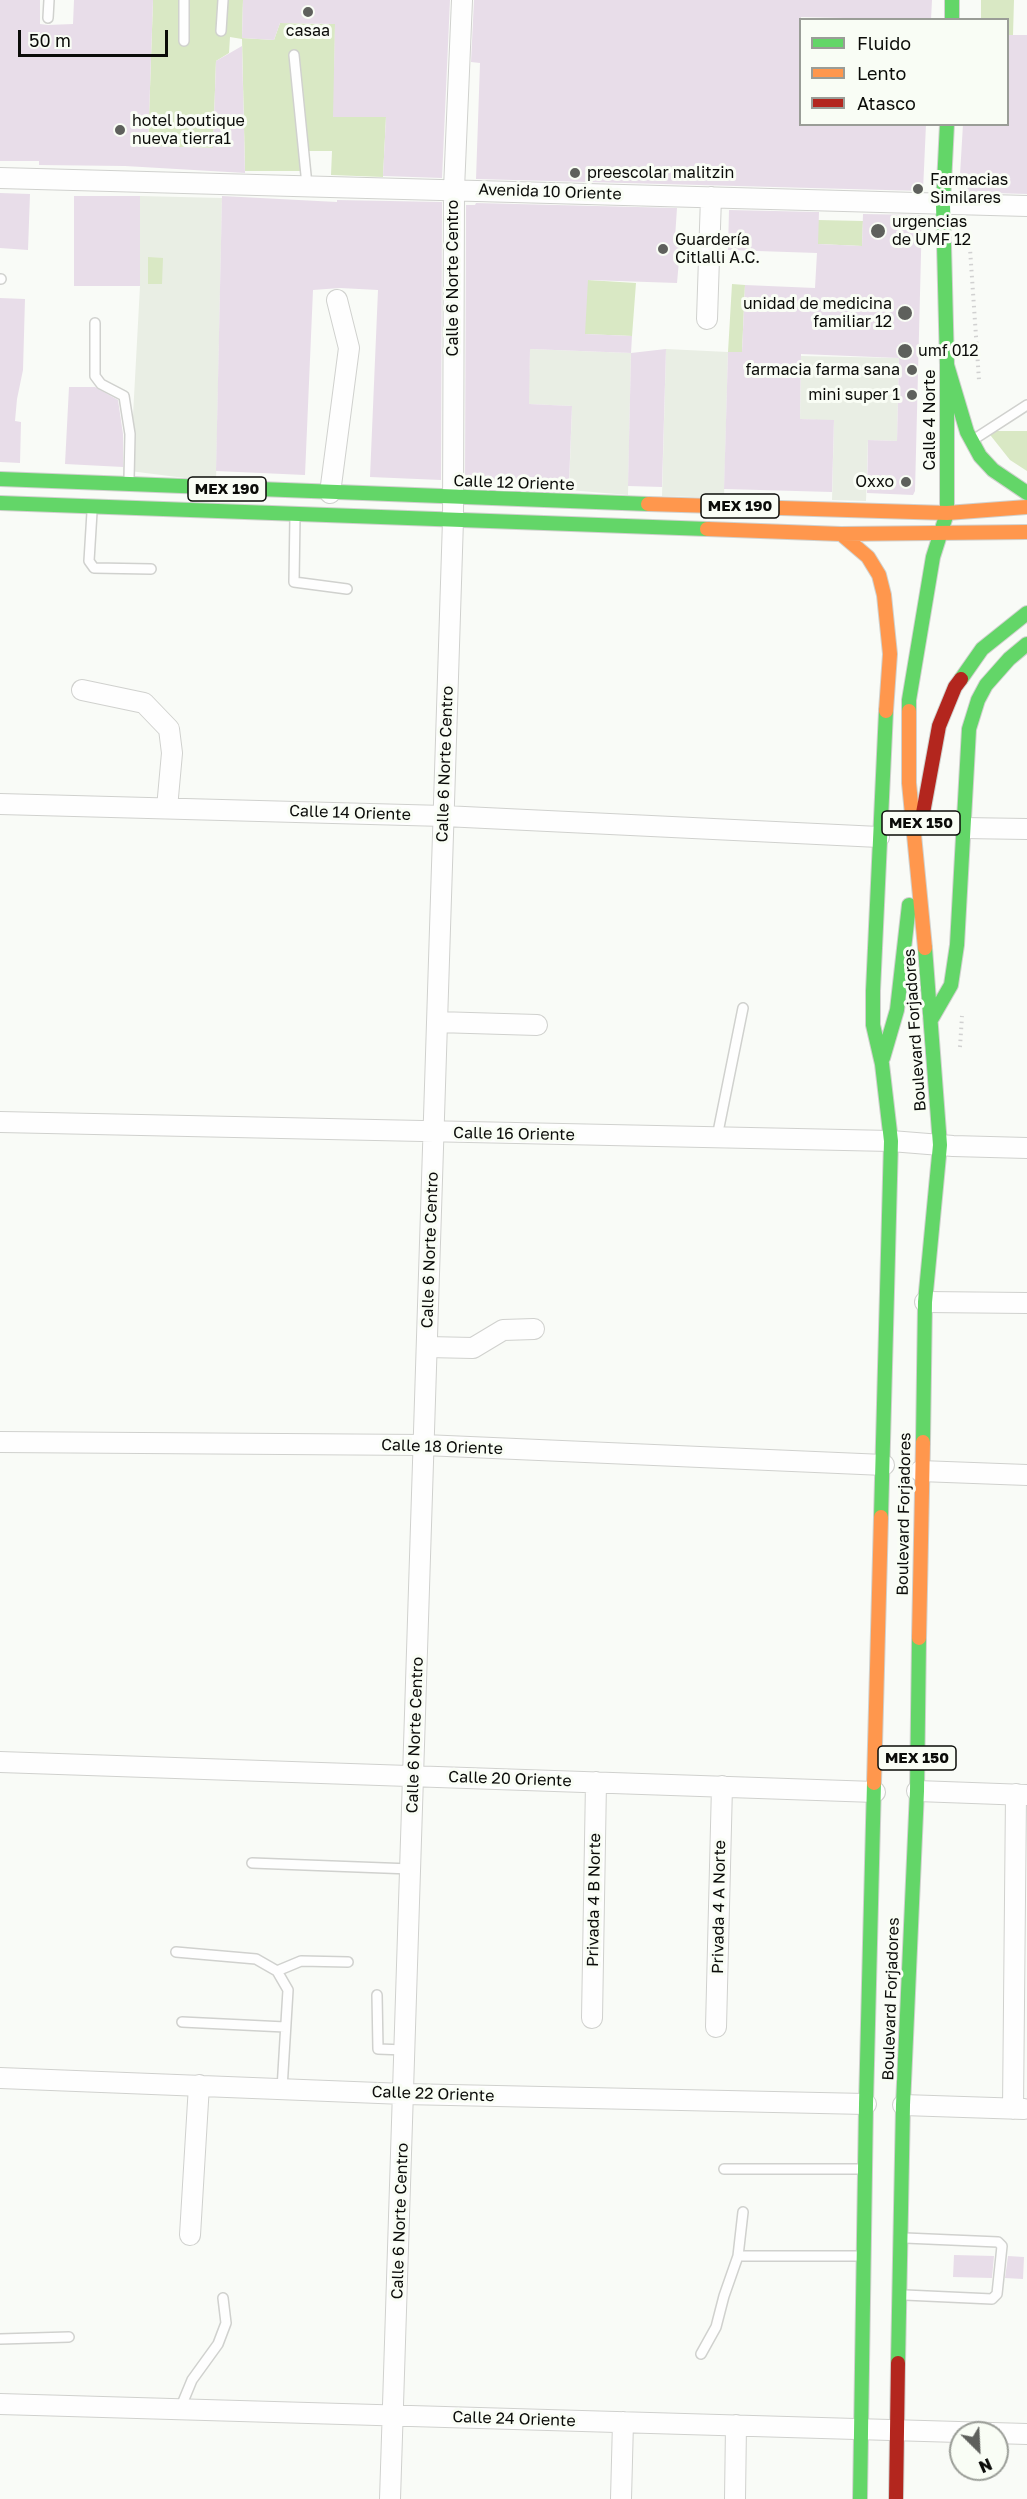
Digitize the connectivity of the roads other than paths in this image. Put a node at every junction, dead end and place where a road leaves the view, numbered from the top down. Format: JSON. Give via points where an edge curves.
{"nodes":[{"id":1,"x":49,"y":0,"type":"edge"},
{"id":2,"x":184,"y":0,"type":"edge"},
{"id":3,"x":223,"y":0,"type":"edge"},
{"id":4,"x":462,"y":0,"type":"edge"},
{"id":5,"x":952,"y":0,"type":"edge"},
{"id":6,"x":48,"y":18,"type":"dead end"},
{"id":7,"x":952,"y":18,"type":"edge"},
{"id":8,"x":221,"y":32,"type":"dead end"},
{"id":9,"x":184,"y":41,"type":"dead end"},
{"id":10,"x":294,"y":55,"type":"dead end"},
{"id":11,"x":946,"y":126,"type":"edge"},
{"id":12,"x":0,"y":178,"type":"edge"},
{"id":13,"x":307,"y":185,"type":"junction"},
{"id":14,"x":454,"y":189,"type":"junction"},
{"id":15,"x":711,"y":197,"type":"junction"},
{"id":16,"x":943,"y":204,"type":"junction"},
{"id":17,"x":1027,"y":206,"type":"edge"},
{"id":18,"x":337,"y":300,"type":"dead end"},
{"id":19,"x":707,"y":319,"type":"dead end"},
{"id":20,"x":95,"y":323,"type":"dead end"},
{"id":21,"x":947,"y":365,"type":"junction"},
{"id":22,"x":1027,"y":405,"type":"edge"},
{"id":23,"x":971,"y":441,"type":"junction"},
{"id":24,"x":0,"y":479,"type":"edge"},
{"id":25,"x":128,"y":485,"type":"junction"},
{"id":26,"x":330,"y":493,"type":"junction"},
{"id":27,"x":1027,"y":493,"type":"edge"},
{"id":28,"x":453,"y":498,"type":"junction"},
{"id":29,"x":0,"y":503,"type":"edge"},
{"id":30,"x":93,"y":506,"type":"junction"},
{"id":31,"x":1027,"y":507,"type":"edge"},
{"id":32,"x":947,"y":513,"type":"junction"},
{"id":33,"x":296,"y":514,"type":"junction"},
{"id":34,"x":453,"y":520,"type":"junction"},
{"id":35,"x":1027,"y":532,"type":"edge"},
{"id":36,"x":841,"y":534,"type":"junction"},
{"id":37,"x":939,"y":534,"type":"junction"},
{"id":38,"x":150,"y":569,"type":"dead end"},
{"id":39,"x":347,"y":589,"type":"dead end"},
{"id":40,"x":1027,"y":614,"type":"edge"},
{"id":41,"x":1027,"y":644,"type":"edge"},
{"id":42,"x":82,"y":690,"type":"dead end"},
{"id":43,"x":0,"y":804,"type":"edge"},
{"id":44,"x":167,"y":808,"type":"junction"},
{"id":45,"x":444,"y":816,"type":"junction"},
{"id":46,"x":963,"y":828,"type":"junction"},
{"id":47,"x":1027,"y":829,"type":"edge"},
{"id":48,"x":879,"y":837,"type":"junction"},
{"id":49,"x":916,"y":850,"type":"junction"},
{"id":50,"x":743,"y":1008,"type":"dead end"},
{"id":51,"x":932,"y":1018,"type":"junction"},
{"id":52,"x":437,"y":1022,"type":"junction"},
{"id":53,"x":537,"y":1025,"type":"dead end"},
{"id":54,"x":882,"y":1064,"type":"junction"},
{"id":55,"x":0,"y":1122,"type":"edge"},
{"id":56,"x":434,"y":1132,"type":"junction"},
{"id":57,"x":717,"y":1137,"type":"junction"},
{"id":58,"x":891,"y":1141,"type":"junction"},
{"id":59,"x":940,"y":1145,"type":"junction"},
{"id":60,"x":1027,"y":1148,"type":"edge"},
{"id":61,"x":925,"y":1302,"type":"junction"},
{"id":62,"x":1027,"y":1303,"type":"edge"},
{"id":63,"x":534,"y":1329,"type":"dead end"},
{"id":64,"x":427,"y":1347,"type":"junction"},
{"id":65,"x":0,"y":1442,"type":"edge"},
{"id":66,"x":424,"y":1445,"type":"junction"},
{"id":67,"x":884,"y":1465,"type":"junction"},
{"id":68,"x":920,"y":1472,"type":"junction"},
{"id":69,"x":1027,"y":1476,"type":"edge"},
{"id":70,"x":0,"y":1762,"type":"edge"},
{"id":71,"x":414,"y":1776,"type":"junction"},
{"id":72,"x":596,"y":1782,"type":"junction"},
{"id":73,"x":722,"y":1786,"type":"junction"},
{"id":74,"x":917,"y":1791,"type":"junction"},
{"id":75,"x":875,"y":1792,"type":"junction"},
{"id":76,"x":1021,"y":1794,"type":"edge"},
{"id":77,"x":252,"y":1863,"type":"dead end"},
{"id":78,"x":411,"y":1869,"type":"junction"},
{"id":79,"x":176,"y":1952,"type":"dead end"},
{"id":80,"x":348,"y":1962,"type":"dead end"},
{"id":81,"x":277,"y":1971,"type":"junction"},
{"id":82,"x":376,"y":1995,"type":"dead end"},
{"id":83,"x":592,"y":2018,"type":"dead end"},
{"id":84,"x":182,"y":2022,"type":"dead end"},
{"id":85,"x":285,"y":2027,"type":"junction"},
{"id":86,"x":716,"y":2027,"type":"dead end"},
{"id":87,"x":378,"y":2049,"type":"junction"},
{"id":88,"x":405,"y":2050,"type":"junction"},
{"id":89,"x":378,"y":2061,"type":"dead end"},
{"id":90,"x":0,"y":2078,"type":"edge"},
{"id":91,"x":199,"y":2085,"type":"junction"},
{"id":92,"x":282,"y":2089,"type":"junction"},
{"id":93,"x":404,"y":2094,"type":"junction"},
{"id":94,"x":866,"y":2104,"type":"junction"},
{"id":95,"x":903,"y":2105,"type":"junction"},
{"id":96,"x":1020,"y":2109,"type":"edge"},
{"id":97,"x":724,"y":2169,"type":"dead end"},
{"id":98,"x":866,"y":2169,"type":"junction"},
{"id":99,"x":743,"y":2212,"type":"dead end"},
{"id":100,"x":190,"y":2235,"type":"dead end"},
{"id":101,"x":900,"y":2238,"type":"junction"},
{"id":102,"x":738,"y":2256,"type":"junction"},
{"id":103,"x":863,"y":2256,"type":"junction"},
{"id":104,"x":899,"y":2295,"type":"junction"},
{"id":105,"x":223,"y":2298,"type":"dead end"},
{"id":106,"x":69,"y":2337,"type":"dead end"},
{"id":107,"x":0,"y":2339,"type":"edge"},
{"id":108,"x":701,"y":2354,"type":"dead end"},
{"id":109,"x":0,"y":2404,"type":"edge"},
{"id":110,"x":180,"y":2409,"type":"junction"},
{"id":111,"x":394,"y":2415,"type":"junction"},
{"id":112,"x":624,"y":2422,"type":"junction"},
{"id":113,"x":736,"y":2425,"type":"junction"},
{"id":114,"x":863,"y":2429,"type":"junction"},
{"id":115,"x":898,"y":2429,"type":"junction"},
{"id":116,"x":1027,"y":2434,"type":"edge"},
{"id":117,"x":390,"y":2499,"type":"edge"},
{"id":118,"x":621,"y":2499,"type":"edge"},
{"id":119,"x":735,"y":2499,"type":"edge"},
{"id":120,"x":860,"y":2499,"type":"edge"},
{"id":121,"x":896,"y":2499,"type":"edge"}],
"edges":[{"from":1,"to":6,"type":"lane"},
{"from":2,"to":9,"type":"lane"},
{"from":3,"to":8,"type":"lane"},
{"from":4,"to":14,"type":"street","name":"Calle 6 Norte Centro"},
{"from":5,"to":7,"type":"main road"},
{"from":10,"to":13,"type":"lane"},
{"from":11,"to":16,"type":"main road","name":"Calle 4 Norte"},
{"from":12,"to":13,"type":"street","name":"Avenida 10 Oriente"},
{"from":13,"to":14,"type":"street","name":"Avenida 10 Oriente"},
{"from":14,"to":15,"type":"street","name":"Avenida 10 Oriente"},
{"from":14,"to":28,"type":"street","name":"Calle 6 Norte Centro"},
{"from":15,"to":16,"type":"street","name":"Avenida 10 Oriente"},
{"from":15,"to":19,"type":"street"},
{"from":16,"to":17,"type":"street","name":"Avenida 10 Oriente"},
{"from":16,"to":21,"type":"main road","name":"Calle 4 Norte"},
{"from":18,"to":26,"type":"street","via":[[349,348]]},
{"from":20,"to":25,"type":"lane","via":[[95,376],[101,384],[124,396],[130,434]]},
{"from":21,"to":23,"type":"main road"},
{"from":21,"to":32,"type":"main road","name":"Calle 4 Norte"},
{"from":22,"to":23,"type":"lane"},
{"from":23,"to":27,"type":"main road","via":[[993,470]]},
{"from":24,"to":25,"type":"main road","name":"Calle 12 Oriente","number":"MEX 190"},
{"from":25,"to":26,"type":"main road","name":"Calle 12 Oriente","number":"MEX 190"},
{"from":26,"to":28,"type":"main road","name":"Calle 12 Oriente","number":"MEX 190"},
{"from":28,"to":32,"type":"main road","name":"Calle 12 Oriente","number":"MEX 190"},
{"from":28,"to":34,"type":"street","name":"Calle 6 Norte Centro"},
{"from":29,"to":30,"type":"main road","number":"MEX 190"},
{"from":30,"to":33,"type":"main road","number":"MEX 190"},
{"from":30,"to":38,"type":"lane","via":[[89,561],[94,568]]},
{"from":31,"to":32,"type":"main road","name":"Calle 12 Oriente","number":"MEX 190"},
{"from":32,"to":37,"type":"main road","name":"Calle 4 Norte"},
{"from":33,"to":34,"type":"main road","number":"MEX 190"},
{"from":33,"to":39,"type":"lane","via":[[294,582]]},
{"from":34,"to":36,"type":"main road","number":"MEX 190"},
{"from":34,"to":45,"type":"street","name":"Calle 6 Norte Centro"},
{"from":35,"to":37,"type":"main road","number":"MEX 190"},
{"from":36,"to":37,"type":"main road","number":"MEX 190"},
{"from":36,"to":48,"type":"main road","name":"Boulevard Forjadores","via":[[873,564],[886,612],[890,654]]},
{"from":37,"to":49,"type":"main road","name":"Boulevard Forjadores","via":[[909,700],[909,783]]},
{"from":40,"to":49,"type":"main road","number":"MEX 150","via":[[982,649],[967,667],[946,706]]},
{"from":41,"to":46,"type":"main road","number":"MEX 150","via":[[997,671],[973,715],[966,744]]},
{"from":42,"to":44,"type":"street","via":[[144,703],[169,729],[172,753]]},
{"from":43,"to":44,"type":"street","name":"Calle 14 Oriente"},
{"from":44,"to":45,"type":"street","name":"Calle 14 Oriente"},
{"from":45,"to":48,"type":"street","name":"Calle 14 Oriente"},
{"from":45,"to":52,"type":"street","name":"Calle 6 Norte Centro"},
{"from":46,"to":47,"type":"street"},
{"from":46,"to":51,"type":"main road","number":"MEX 150","via":[[960,908],[951,985]]},
{"from":48,"to":54,"type":"main road","name":"Boulevard Forjadores","via":[[873,1025]]},
{"from":49,"to":51,"type":"main road","name":"Boulevard Forjadores"},
{"from":49,"to":54,"type":"main road","number":"MEX 150","via":[[897,1010]]},
{"from":50,"to":57,"type":"lane"},
{"from":51,"to":59,"type":"main road","name":"Boulevard Forjadores","number":"MEX 150"},
{"from":52,"to":53,"type":"street"},
{"from":52,"to":56,"type":"street","name":"Calle 6 Norte Centro"},
{"from":54,"to":58,"type":"main road","name":"Boulevard Forjadores","number":"MEX 150"},
{"from":55,"to":56,"type":"street","name":"Calle 16 Oriente"},
{"from":56,"to":57,"type":"street","name":"Calle 16 Oriente"},
{"from":56,"to":64,"type":"street","name":"Calle 6 Norte Centro"},
{"from":57,"to":58,"type":"street","name":"Calle 16 Oriente"},
{"from":58,"to":59,"type":"street","name":"Calle 16 Oriente"},
{"from":58,"to":67,"type":"main road","name":"Boulevard Forjadores","number":"MEX 150"},
{"from":59,"to":60,"type":"street","name":"Calle 16 Oriente"},
{"from":59,"to":61,"type":"main road","name":"Boulevard Forjadores","number":"MEX 150"},
{"from":61,"to":62,"type":"street"},
{"from":61,"to":68,"type":"main road","name":"Boulevard Forjadores","number":"MEX 150"},
{"from":63,"to":64,"type":"street","via":[[503,1330],[473,1347]]},
{"from":64,"to":66,"type":"street","name":"Calle 6 Norte Centro"},
{"from":65,"to":66,"type":"street","name":"Calle 18 Oriente"},
{"from":66,"to":67,"type":"street","name":"Calle 18 Oriente"},
{"from":66,"to":71,"type":"street","name":"Calle 6 Norte Centro"},
{"from":67,"to":75,"type":"main road","name":"Boulevard Forjadores","number":"MEX 150"},
{"from":68,"to":69,"type":"street"},
{"from":68,"to":74,"type":"main road","name":"Boulevard Forjadores","number":"MEX 150"},
{"from":70,"to":71,"type":"street","name":"Calle 20 Oriente"},
{"from":71,"to":72,"type":"street","name":"Calle 20 Oriente"},
{"from":71,"to":78,"type":"street","name":"Calle 6 Norte Centro"},
{"from":72,"to":73,"type":"street","name":"Calle 20 Oriente"},
{"from":72,"to":83,"type":"street","name":"Privada 4 B Norte"},
{"from":73,"to":75,"type":"street","name":"Calle 20 Oriente"},
{"from":73,"to":86,"type":"street","name":"Privada 4 A Norte"},
{"from":74,"to":76,"type":"street"},
{"from":74,"to":95,"type":"main road","name":"Boulevard Forjadores","number":"MEX 150"},
{"from":75,"to":94,"type":"main road","name":"Boulevard Forjadores","number":"MEX 150"},
{"from":76,"to":96,"type":"street"},
{"from":77,"to":78,"type":"lane"},
{"from":78,"to":88,"type":"street","name":"Calle 6 Norte Centro"},
{"from":79,"to":81,"type":"lane","via":[[256,1959]]},
{"from":80,"to":81,"type":"lane","via":[[301,1961]]},
{"from":81,"to":85,"type":"lane","via":[[288,1990]]},
{"from":82,"to":87,"type":"lane"},
{"from":84,"to":85,"type":"lane"},
{"from":85,"to":92,"type":"lane"},
{"from":87,"to":88,"type":"lane"},
{"from":87,"to":89,"type":"lane"},
{"from":88,"to":93,"type":"street","name":"Calle 6 Norte Centro"},
{"from":90,"to":91,"type":"street","name":"Calle 22 Oriente"},
{"from":91,"to":92,"type":"street","name":"Calle 22 Oriente"},
{"from":91,"to":100,"type":"street"},
{"from":92,"to":93,"type":"street","name":"Calle 22 Oriente"},
{"from":93,"to":94,"type":"street","name":"Calle 22 Oriente"},
{"from":93,"to":111,"type":"street","name":"Calle 6 Norte Centro"},
{"from":94,"to":98,"type":"main road","name":"Boulevard Forjadores","number":"MEX 150"},
{"from":95,"to":96,"type":"street"},
{"from":95,"to":101,"type":"main road","name":"Boulevard Forjadores","number":"MEX 150"},
{"from":97,"to":98,"type":"lane"},
{"from":98,"to":103,"type":"main road","name":"Boulevard Forjadores","number":"MEX 150"},
{"from":99,"to":102,"type":"lane"},
{"from":101,"to":104,"type":"main road","name":"Boulevard Forjadores","number":"MEX 150"},
{"from":101,"to":104,"type":"lane","via":[[998,2242],[1002,2246],[997,2294],[992,2299]]},
{"from":102,"to":103,"type":"lane"},
{"from":102,"to":108,"type":"lane","via":[[716,2327]]},
{"from":103,"to":114,"type":"main road","name":"Boulevard Forjadores","number":"MEX 150"},
{"from":104,"to":115,"type":"main road","name":"Boulevard Forjadores","number":"MEX 150"},
{"from":105,"to":110,"type":"lane","via":[[226,2323],[218,2344],[192,2380]]},
{"from":106,"to":107,"type":"lane"},
{"from":109,"to":110,"type":"street","name":"Calle 24 Oriente"},
{"from":110,"to":111,"type":"street","name":"Calle 24 Oriente"},
{"from":111,"to":112,"type":"street","name":"Calle 24 Oriente"},
{"from":111,"to":117,"type":"street","name":"Calle 6 Norte Centro"},
{"from":112,"to":113,"type":"street","name":"Calle 24 Oriente"},
{"from":112,"to":118,"type":"street"},
{"from":113,"to":114,"type":"street","name":"Calle 24 Oriente"},
{"from":113,"to":119,"type":"street"},
{"from":114,"to":115,"type":"street","name":"Calle 24 Oriente"},
{"from":114,"to":120,"type":"main road","name":"Boulevard Forjadores","number":"MEX 150"},
{"from":115,"to":116,"type":"street","name":"Calle 24 Oriente"},
{"from":115,"to":121,"type":"main road","name":"Boulevard Forjadores","number":"MEX 150"}]}
